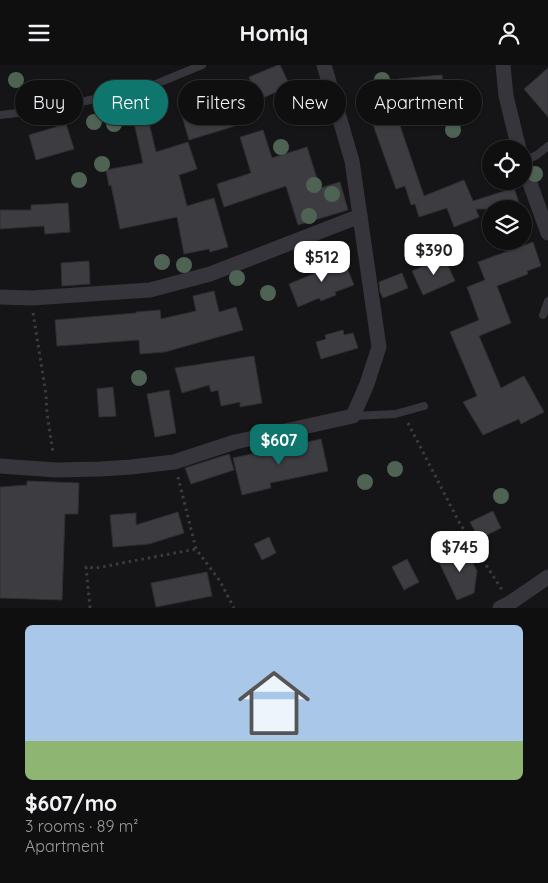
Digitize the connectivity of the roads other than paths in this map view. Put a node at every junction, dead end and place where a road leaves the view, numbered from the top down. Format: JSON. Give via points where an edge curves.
{"nodes":[{"id":1,"x":202,"y":65,"type":"edge"},
{"id":2,"x":324,"y":65,"type":"edge"},
{"id":3,"x":503,"y":65,"type":"edge"},
{"id":4,"x":0,"y":115,"type":"edge"},
{"id":5,"x":517,"y":140,"type":"edge"},
{"id":6,"x":548,"y":146,"type":"edge"},
{"id":7,"x":532,"y":157,"type":"edge"},
{"id":8,"x":532,"y":189,"type":"edge"},
{"id":9,"x":360,"y":216,"type":"junction"},
{"id":10,"x":548,"y":233,"type":"edge"},
{"id":11,"x":0,"y":297,"type":"edge"},
{"id":12,"x":548,"y":301,"type":"edge"},
{"id":13,"x":543,"y":315,"type":"dead end"},
{"id":14,"x":424,"y":406,"type":"dead end"},
{"id":15,"x":353,"y":416,"type":"junction"},
{"id":16,"x":0,"y":466,"type":"edge"},
{"id":17,"x":548,"y":577,"type":"edge"},
{"id":18,"x":505,"y":606,"type":"edge"}],
"edges":[{"from":1,"to":4,"type":"lane","via":[[151,86],[51,109]]},
{"from":2,"to":9,"type":"street","via":[[352,161]]},
{"from":3,"to":5,"type":"street","via":[[506,96]]},
{"from":6,"to":7,"type":"lane"},
{"from":8,"to":10,"type":"street"},
{"from":9,"to":11,"type":"street","via":[[210,274],[150,290]]},
{"from":9,"to":15,"type":"street","via":[[379,347]]},
{"from":12,"to":13,"type":"lane"},
{"from":14,"to":15,"type":"lane","via":[[395,414]]},
{"from":15,"to":16,"type":"street","via":[[236,442],[174,462],[101,469]]},
{"from":17,"to":18,"type":"street"}]}
